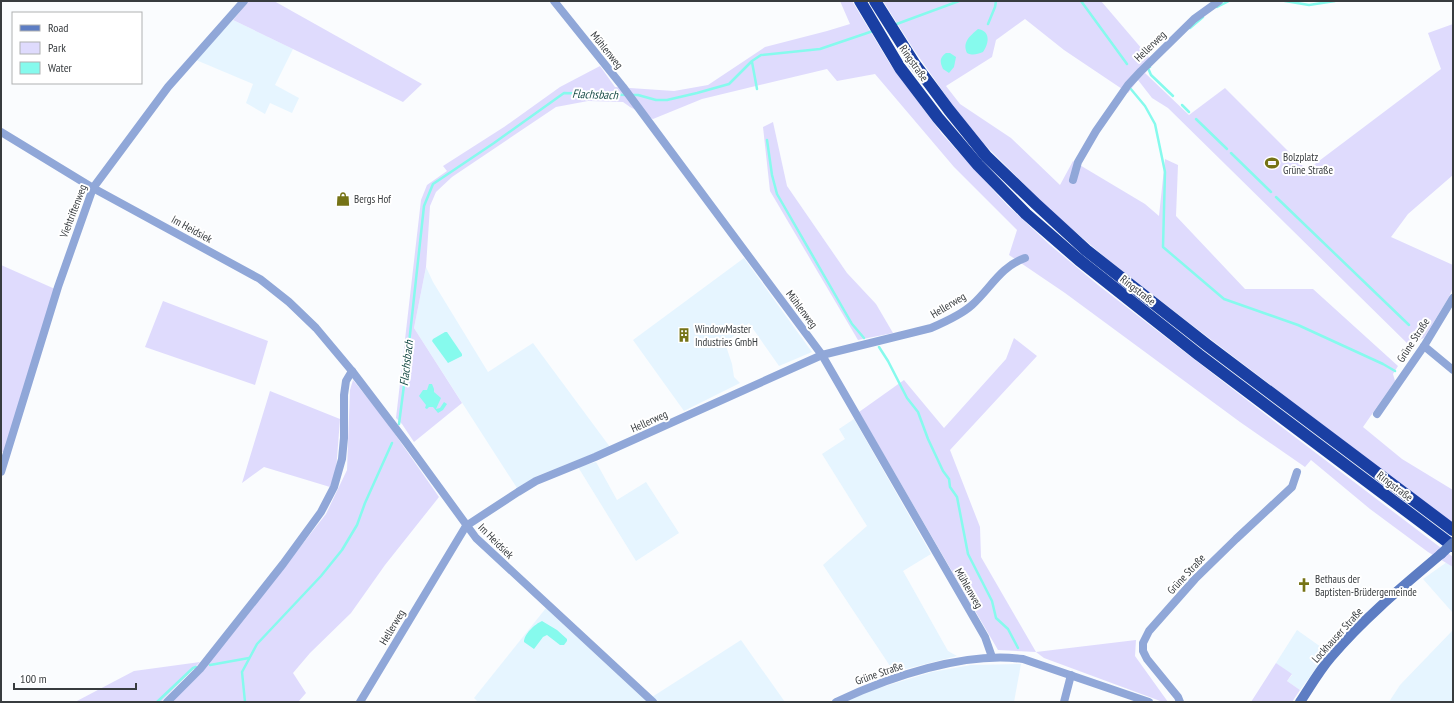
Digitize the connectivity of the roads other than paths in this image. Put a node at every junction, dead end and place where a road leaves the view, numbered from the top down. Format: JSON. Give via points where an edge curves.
{"nodes":[{"id":1,"x":244,"y":1,"type":"edge"},
{"id":2,"x":554,"y":1,"type":"edge"},
{"id":3,"x":1219,"y":1,"type":"edge"},
{"id":4,"x":876,"y":3,"type":"edge"},
{"id":5,"x":862,"y":6,"type":"edge"},
{"id":6,"x":1,"y":132,"type":"edge"},
{"id":7,"x":1073,"y":180,"type":"dead end"},
{"id":8,"x":93,"y":188,"type":"junction"},
{"id":9,"x":1025,"y":258,"type":"dead end"},
{"id":10,"x":1453,"y":298,"type":"edge"},
{"id":11,"x":1424,"y":346,"type":"junction"},
{"id":12,"x":822,"y":355,"type":"junction"},
{"id":13,"x":1453,"y":370,"type":"edge"},
{"id":14,"x":352,"y":371,"type":"junction"},
{"id":15,"x":1377,"y":414,"type":"dead end"},
{"id":16,"x":3,"y":456,"type":"edge"},
{"id":17,"x":1,"y":472,"type":"edge"},
{"id":18,"x":1297,"y":472,"type":"dead end"},
{"id":19,"x":466,"y":526,"type":"junction"},
{"id":20,"x":1453,"y":530,"type":"edge"},
{"id":21,"x":1453,"y":543,"type":"edge"},
{"id":22,"x":1453,"y":546,"type":"edge"},
{"id":23,"x":992,"y":657,"type":"junction"},
{"id":24,"x":1071,"y":675,"type":"junction"},
{"id":25,"x":167,"y":702,"type":"edge"},
{"id":26,"x":360,"y":702,"type":"edge"},
{"id":27,"x":653,"y":702,"type":"edge"},
{"id":28,"x":836,"y":702,"type":"edge"},
{"id":29,"x":1064,"y":702,"type":"edge"},
{"id":30,"x":1149,"y":702,"type":"edge"},
{"id":31,"x":1180,"y":702,"type":"edge"},
{"id":32,"x":1300,"y":702,"type":"edge"}],
"edges":[{"from":1,"to":8,"type":"street","name":"Viehtriftenweg","via":[[168,87]]},
{"from":2,"to":12,"type":"street","name":"Mühlenweg","via":[[645,116]]},
{"from":3,"to":7,"type":"street","name":"Hellerweg","via":[[1194,18],[1128,85],[1092,137],[1078,162]]},
{"from":4,"to":20,"type":"highway","name":"Ringstraße","via":[[914,63],[986,156],[1086,250],[1207,345]]},
{"from":5,"to":22,"type":"highway","name":"Ringstraße","via":[[900,68],[938,118],[978,165],[1026,214],[1079,260],[1199,355]]},
{"from":6,"to":8,"type":"street","name":"Im Heidsiek"},
{"from":8,"to":14,"type":"street","name":"Im Heidsiek","via":[[270,286],[316,328]]},
{"from":8,"to":16,"type":"street","name":"Viehtriftenweg"},
{"from":9,"to":12,"type":"street","name":"Hellerweg","via":[[1006,268],[972,305],[944,322],[931,328]]},
{"from":10,"to":11,"type":"street","name":"Grüne Straße"},
{"from":11,"to":13,"type":"street"},
{"from":11,"to":15,"type":"street","name":"Grüne Straße"},
{"from":12,"to":19,"type":"street","name":"Hellerweg","via":[[536,481]]},
{"from":12,"to":23,"type":"street","name":"Mühlenweg","via":[[985,637]]},
{"from":14,"to":19,"type":"street","name":"Im Heidsiek"},
{"from":14,"to":25,"type":"street","via":[[346,381],[344,395],[342,459],[334,487],[321,512],[200,669]]},
{"from":16,"to":17,"type":"street","name":"Viehtriftenweg"},
{"from":18,"to":31,"type":"street","name":"Grüne Straße","via":[[1292,487],[1195,580],[1149,631],[1143,643],[1143,651]]},
{"from":19,"to":26,"type":"street","name":"Hellerweg"},
{"from":19,"to":27,"type":"street","name":"Im Heidsiek"},
{"from":21,"to":32,"type":"street","name":"Lockhauser Straße","bridge":true,"via":[[1398,590],[1340,647]]},
{"from":23,"to":24,"type":"street","name":"Grüne Straße","via":[[1023,659]]},
{"from":23,"to":28,"type":"street","name":"Grüne Straße","via":[[931,668],[860,691]]},
{"from":24,"to":29,"type":"street"},
{"from":24,"to":30,"type":"street","name":"Grüne Straße"}]}
